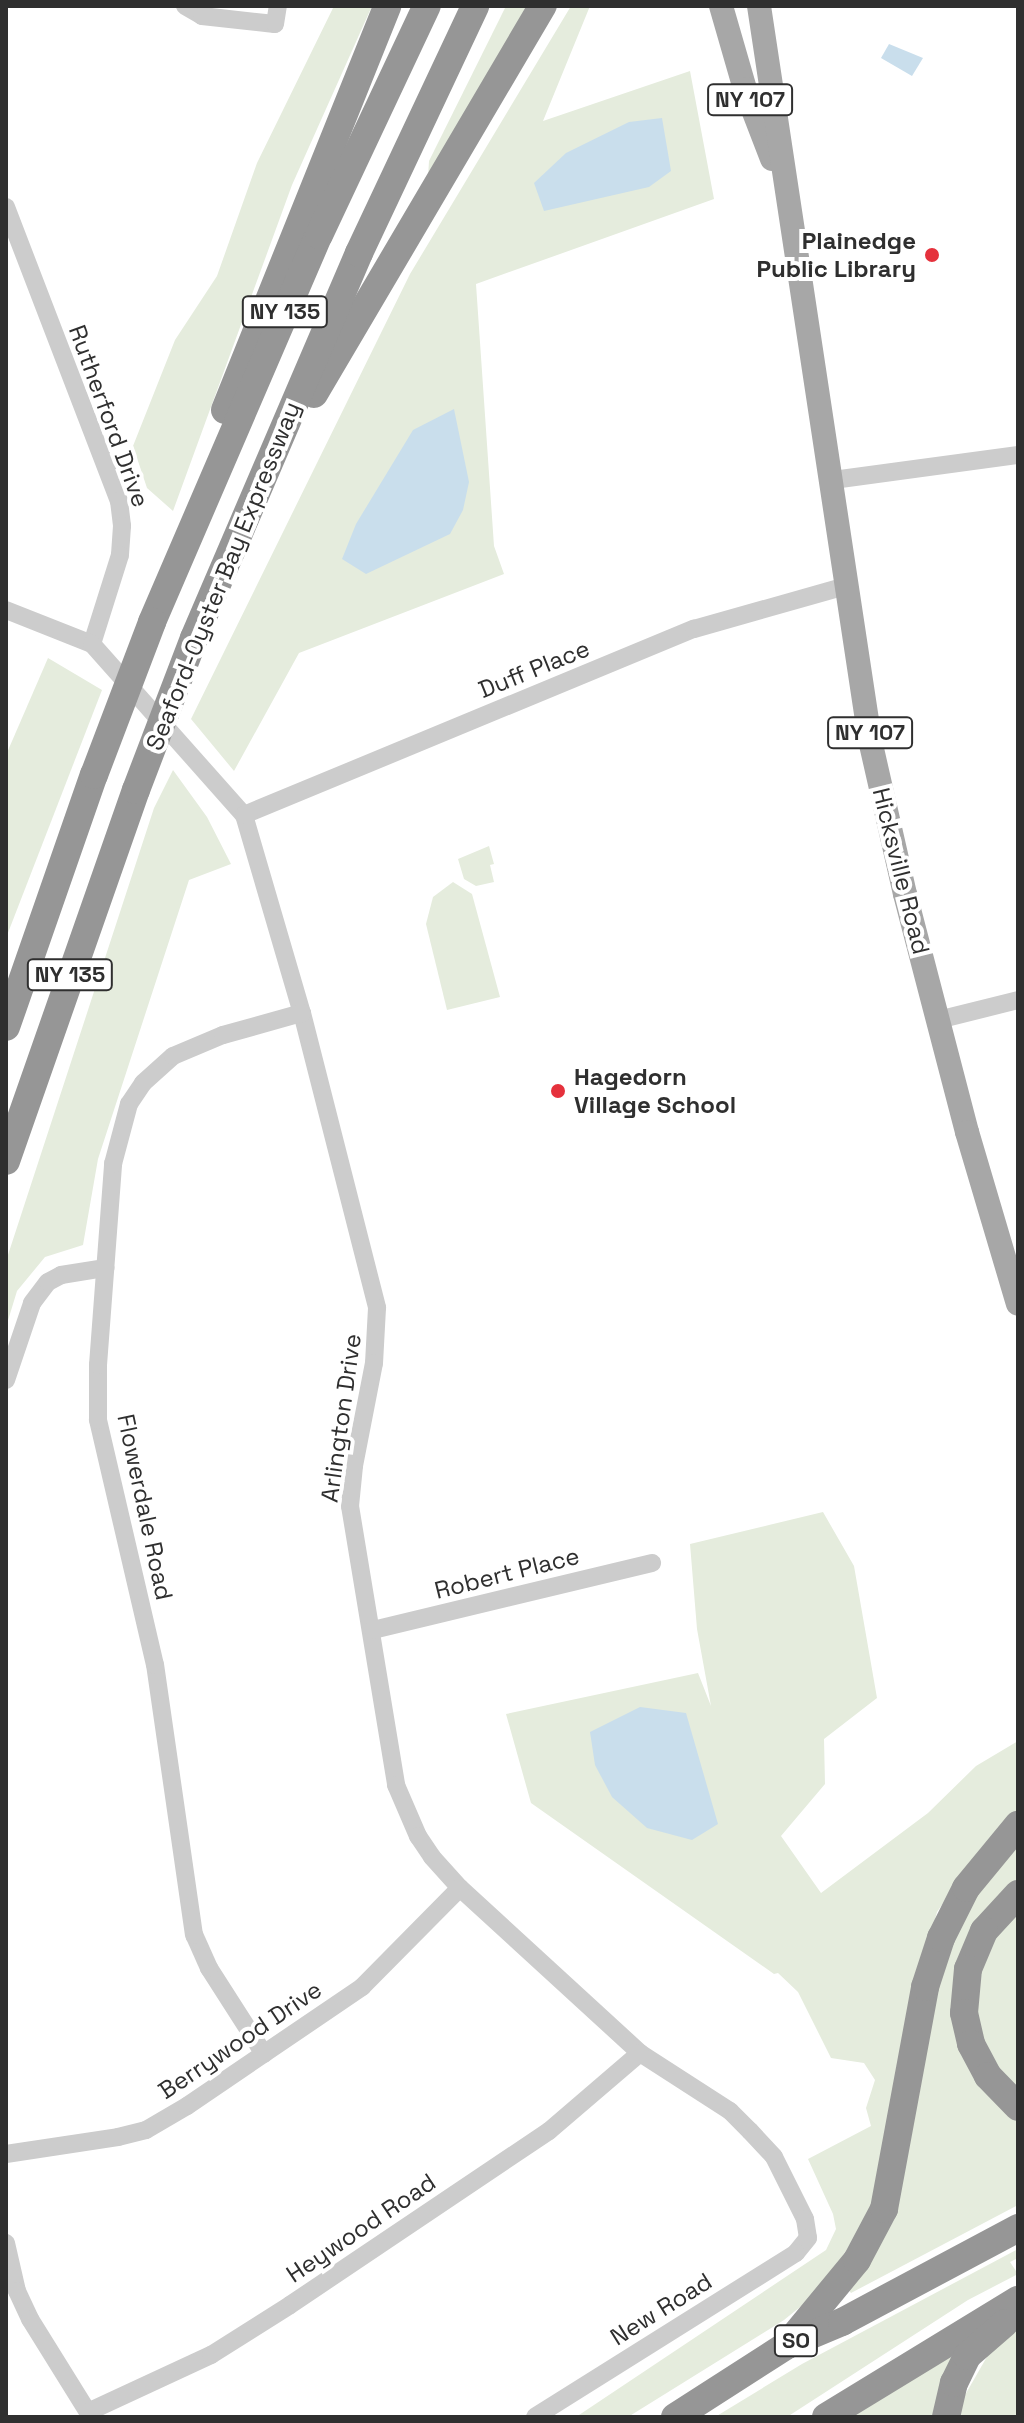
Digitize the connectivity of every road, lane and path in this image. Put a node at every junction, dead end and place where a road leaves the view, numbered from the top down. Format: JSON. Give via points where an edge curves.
{"nodes":[{"id":1,"x":185,"y":6,"type":"edge"},
{"id":2,"x":278,"y":6,"type":"edge"},
{"id":3,"x":387,"y":6,"type":"edge"},
{"id":4,"x":427,"y":6,"type":"edge"},
{"id":5,"x":475,"y":6,"type":"edge"},
{"id":6,"x":543,"y":6,"type":"edge"},
{"id":7,"x":721,"y":6,"type":"edge"},
{"id":8,"x":759,"y":6,"type":"edge"},
{"id":9,"x":785,"y":192,"type":"junction"},
{"id":10,"x":6,"y":207,"type":"edge"},
{"id":11,"x":1018,"y":455,"type":"edge"},
{"id":12,"x":833,"y":480,"type":"junction"},
{"id":13,"x":252,"y":498,"type":"junction"},
{"id":14,"x":847,"y":577,"type":"junction"},
{"id":15,"x":6,"y":610,"type":"edge"},
{"id":16,"x":152,"y":622,"type":"junction"},
{"id":17,"x":92,"y":644,"type":"junction"},
{"id":18,"x":244,"y":815,"type":"junction"},
{"id":19,"x":1018,"y":1000,"type":"edge"},
{"id":20,"x":302,"y":1013,"type":"junction"},
{"id":21,"x":938,"y":1020,"type":"junction"},
{"id":22,"x":6,"y":1027,"type":"edge"},
{"id":23,"x":6,"y":1161,"type":"edge"},
{"id":24,"x":105,"y":1268,"type":"junction"},
{"id":25,"x":1018,"y":1304,"type":"edge"},
{"id":26,"x":6,"y":1380,"type":"edge"},
{"id":27,"x":652,"y":1563,"type":"dead end"},
{"id":28,"x":373,"y":1630,"type":"junction"},
{"id":29,"x":1018,"y":1825,"type":"edge"},
{"id":30,"x":460,"y":1888,"type":"junction"},
{"id":31,"x":1018,"y":1894,"type":"edge"},
{"id":32,"x":640,"y":2053,"type":"junction"},
{"id":33,"x":264,"y":2054,"type":"junction"},
{"id":34,"x":1018,"y":2107,"type":"edge"},
{"id":35,"x":6,"y":2154,"type":"edge"},
{"id":36,"x":1018,"y":2228,"type":"edge"},
{"id":37,"x":808,"y":2238,"type":"joint"},
{"id":38,"x":6,"y":2243,"type":"edge"},
{"id":39,"x":1018,"y":2300,"type":"edge"},
{"id":40,"x":1018,"y":2312,"type":"edge"},
{"id":41,"x":787,"y":2345,"type":"junction"},
{"id":42,"x":90,"y":2415,"type":"edge"},
{"id":43,"x":535,"y":2417,"type":"edge"},
{"id":44,"x":675,"y":2417,"type":"edge"},
{"id":45,"x":826,"y":2417,"type":"edge"},
{"id":46,"x":946,"y":2417,"type":"edge"}],
"edges":[{"from":1,"to":2,"type":"street","via":[[202,16],[275,24]]},
{"from":3,"to":16,"type":"highway","via":[[238,374]]},
{"from":4,"to":16,"type":"highway","name":"Seaford-Oyster Bay Expressway","number":"NY 135","via":[[319,235]]},
{"from":5,"to":13,"type":"highway","name":"Seaford-Oyster Bay Expressway","number":"NY 135"},
{"from":6,"to":13,"type":"highway"},
{"from":7,"to":9,"type":"main road","name":"Hicksville Road","number":"NY 107","via":[[745,89]]},
{"from":8,"to":9,"type":"main road","name":"Hicksville Road","number":"NY 107"},
{"from":9,"to":12,"type":"main road","name":"Hicksville Road","number":"NY 107"},
{"from":10,"to":17,"type":"street","name":"Rutherford Drive","via":[[119,501],[120,555]]},
{"from":11,"to":12,"type":"street"},
{"from":12,"to":14,"type":"main road","name":"Hicksville Road"},
{"from":13,"to":23,"type":"highway","name":"Seaford-Oyster Bay Expressway","number":"NY 135","bridge":true,"via":[[136,790]]},
{"from":14,"to":18,"type":"street","name":"Duff Place","via":[[694,629]]},
{"from":14,"to":21,"type":"main road","name":"Hicksville Road","number":"NY 107","via":[[870,740]]},
{"from":15,"to":17,"type":"street","name":"Arlington Drive"},
{"from":16,"to":22,"type":"highway","name":"Seaford-Oyster Bay Expressway","number":"NY 135","bridge":true},
{"from":17,"to":18,"type":"street","name":"Arlington Drive"},
{"from":18,"to":20,"type":"street","name":"Arlington Drive"},
{"from":19,"to":21,"type":"street"},
{"from":20,"to":24,"type":"street","name":"Flowerdale Road","via":[[223,1035],[173,1056],[143,1083],[129,1104],[118,1138]]},
{"from":20,"to":28,"type":"street","name":"Arlington Drive","via":[[377,1308],[374,1363],[350,1506]]},
{"from":21,"to":25,"type":"main road","name":"Hicksville Road","number":"NY 107"},
{"from":24,"to":26,"type":"street","via":[[48,1282],[32,1303]]},
{"from":24,"to":33,"type":"street","name":"Flowerdale Road","via":[[98,1420],[155,1665],[187,1901],[209,1968]]},
{"from":27,"to":28,"type":"street","name":"Robert Place"},
{"from":28,"to":30,"type":"street","name":"Arlington Drive","via":[[396,1785],[418,1836]]},
{"from":29,"to":41,"type":"highway","via":[[966,1888],[941,1938],[925,1987],[884,2209],[857,2260]]},
{"from":30,"to":32,"type":"street","name":"Arlington Drive"},
{"from":30,"to":33,"type":"street","name":"Berrywood Drive","via":[[362,1987]]},
{"from":31,"to":34,"type":"highway","via":[[984,1931],[968,1969],[964,2013],[971,2044],[988,2076]]},
{"from":32,"to":37,"type":"street","name":"Arlington Drive","via":[[730,2111],[774,2157],[805,2219]]},
{"from":32,"to":42,"type":"street","name":"Heywood Road","via":[[549,2131],[290,2305],[211,2355]]},
{"from":33,"to":35,"type":"street","name":"Berrywood Drive","via":[[146,2130]]},
{"from":36,"to":41,"type":"highway","number":"SO","via":[[842,2322]]},
{"from":37,"to":43,"type":"street","name":"New Road","via":[[796,2253]]},
{"from":38,"to":42,"type":"street","via":[[30,2319]]},
{"from":39,"to":45,"type":"highway"},
{"from":40,"to":46,"type":"highway","via":[[967,2356]]},
{"from":41,"to":44,"type":"highway","number":"SO"}]}
